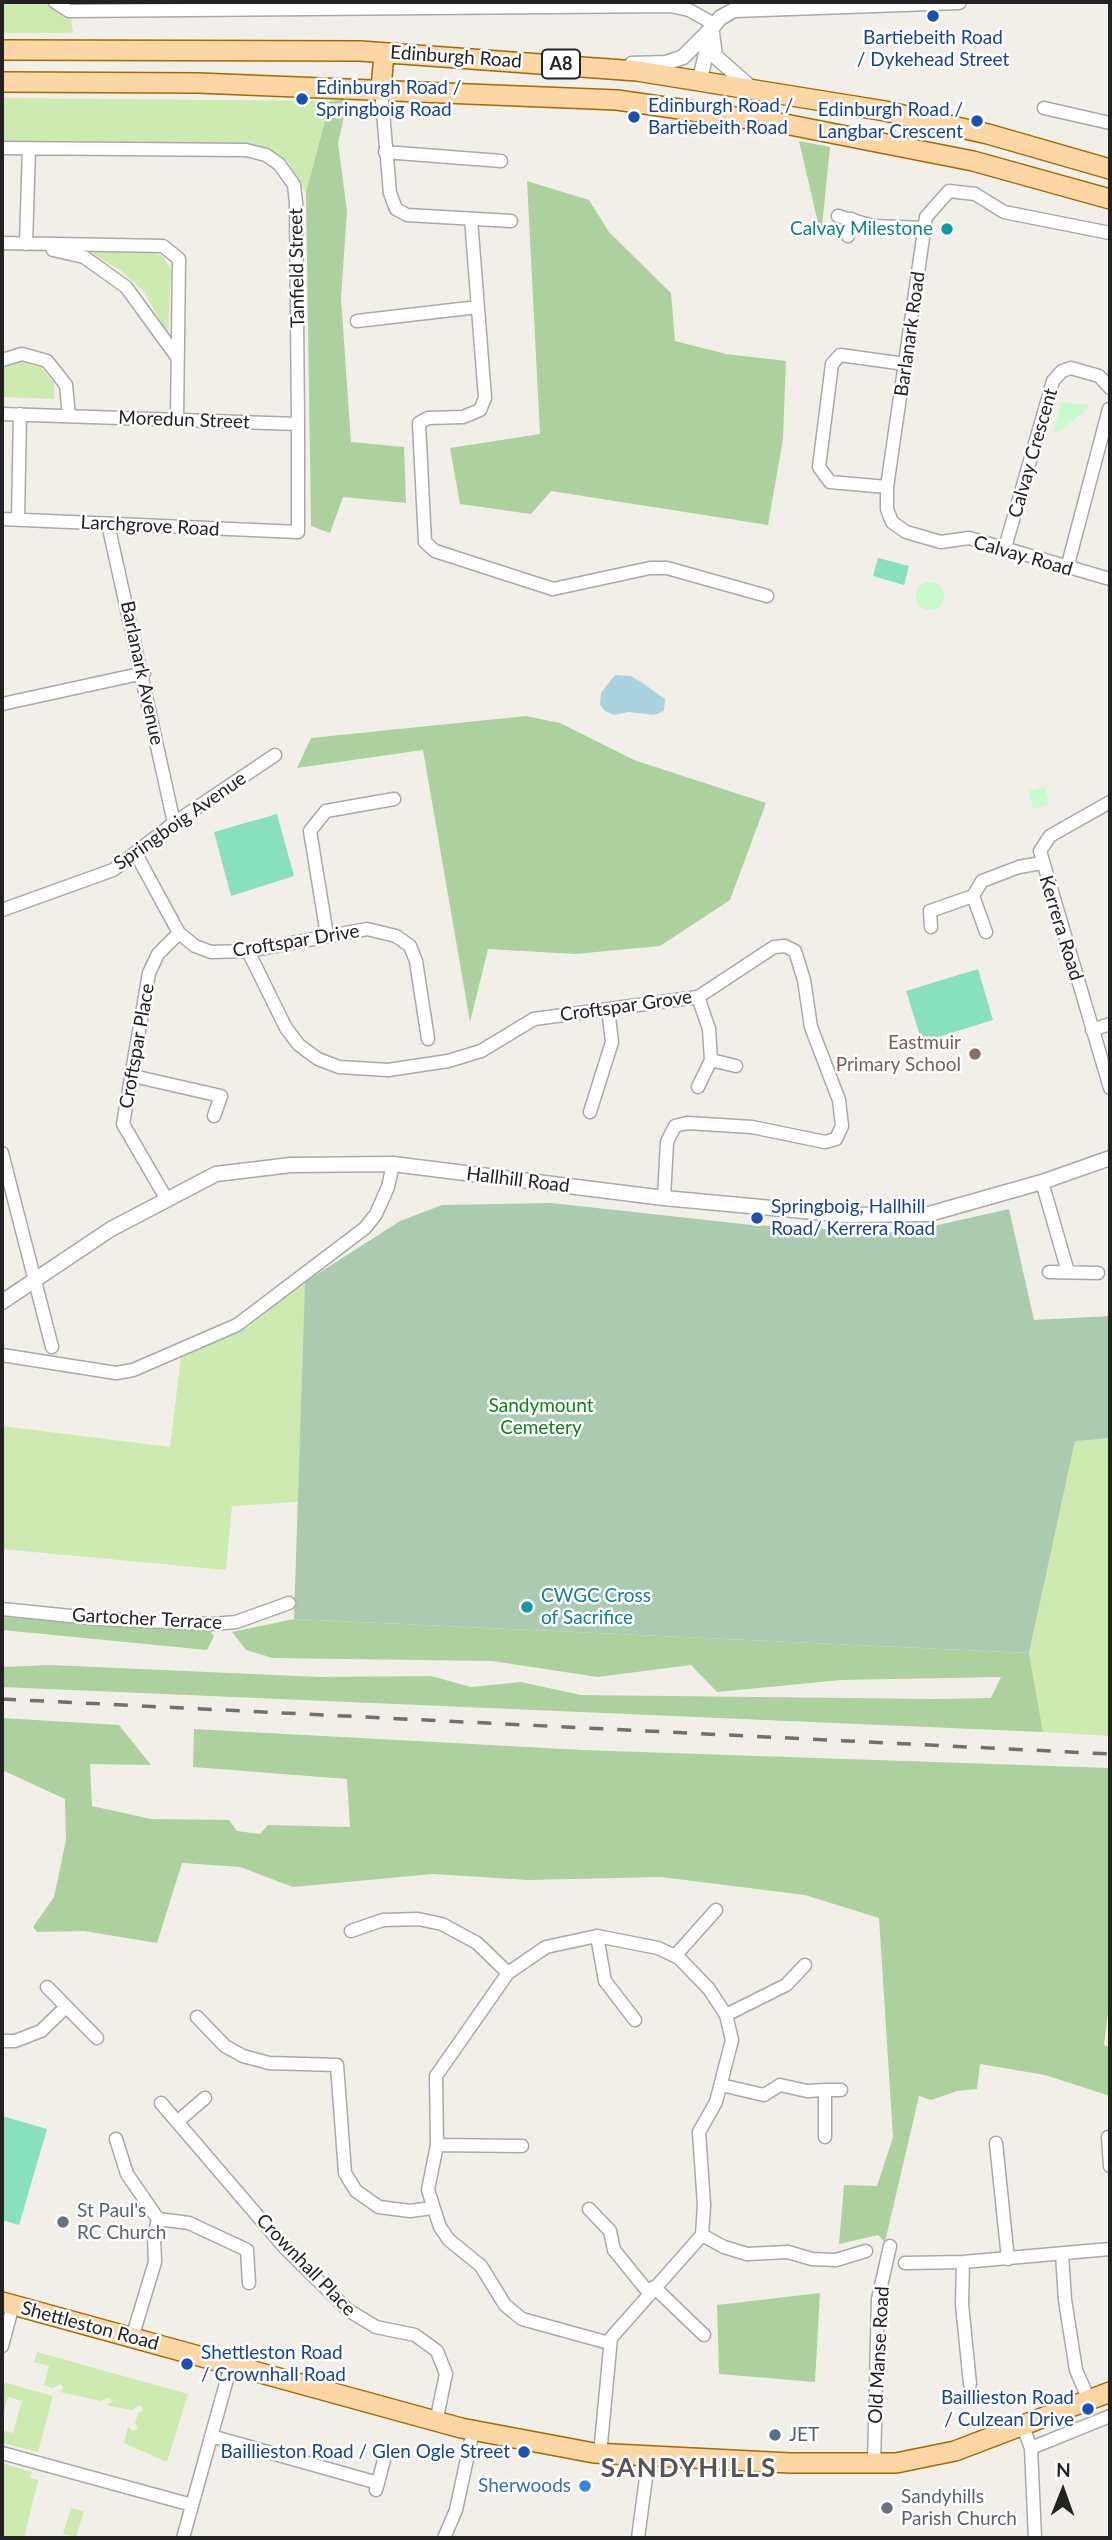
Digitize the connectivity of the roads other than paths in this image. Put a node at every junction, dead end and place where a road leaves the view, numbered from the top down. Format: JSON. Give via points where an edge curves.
{"nodes":[{"id":1,"x":55,"y":2,"type":"edge"},
{"id":2,"x":959,"y":2,"type":"edge"},
{"id":3,"x":491,"y":4,"type":"edge"},
{"id":4,"x":713,"y":26,"type":"junction"},
{"id":5,"x":2,"y":50,"type":"edge"},
{"id":6,"x":384,"y":52,"type":"junction"},
{"id":7,"x":580,"y":66,"type":"junction"},
{"id":8,"x":700,"y":79,"type":"junction"},
{"id":9,"x":2,"y":82,"type":"edge"},
{"id":10,"x":750,"y":88,"type":"junction"},
{"id":11,"x":381,"y":89,"type":"junction"},
{"id":12,"x":1044,"y":108,"type":"dead end"},
{"id":13,"x":692,"y":110,"type":"junction"},
{"id":14,"x":1110,"y":123,"type":"edge"},
{"id":15,"x":2,"y":148,"type":"edge"},
{"id":16,"x":29,"y":148,"type":"junction"},
{"id":17,"x":385,"y":152,"type":"junction"},
{"id":18,"x":501,"y":161,"type":"dead end"},
{"id":19,"x":1110,"y":169,"type":"edge"},
{"id":20,"x":1110,"y":199,"type":"edge"},
{"id":21,"x":838,"y":216,"type":"dead end"},
{"id":22,"x":471,"y":219,"type":"junction"},
{"id":23,"x":852,"y":219,"type":"junction"},
{"id":24,"x":511,"y":221,"type":"dead end"},
{"id":25,"x":925,"y":228,"type":"junction"},
{"id":26,"x":1110,"y":233,"type":"edge"},
{"id":27,"x":848,"y":236,"type":"dead end"},
{"id":28,"x":2,"y":243,"type":"edge"},
{"id":29,"x":26,"y":244,"type":"junction"},
{"id":30,"x":2,"y":249,"type":"edge"},
{"id":31,"x":478,"y":307,"type":"junction"},
{"id":32,"x":357,"y":321,"type":"dead end"},
{"id":33,"x":178,"y":358,"type":"junction"},
{"id":34,"x":2,"y":360,"type":"edge"},
{"id":35,"x":905,"y":364,"type":"junction"},
{"id":36,"x":1110,"y":388,"type":"edge"},
{"id":37,"x":1108,"y":409,"type":"dead end"},
{"id":38,"x":2,"y":414,"type":"edge"},
{"id":39,"x":20,"y":414,"type":"junction"},
{"id":40,"x":69,"y":416,"type":"junction"},
{"id":41,"x":177,"y":420,"type":"junction"},
{"id":42,"x":298,"y":424,"type":"junction"},
{"id":43,"x":887,"y":486,"type":"junction"},
{"id":44,"x":2,"y":519,"type":"edge"},
{"id":45,"x":18,"y":519,"type":"junction"},
{"id":46,"x":108,"y":524,"type":"junction"},
{"id":47,"x":298,"y":532,"type":"joint"},
{"id":48,"x":1004,"y":551,"type":"junction"},
{"id":49,"x":1068,"y":568,"type":"junction"},
{"id":50,"x":1110,"y":579,"type":"edge"},
{"id":51,"x":767,"y":596,"type":"dead end"},
{"id":52,"x":144,"y":673,"type":"junction"},
{"id":53,"x":2,"y":704,"type":"edge"},
{"id":54,"x":275,"y":755,"type":"dead end"},
{"id":55,"x":394,"y":799,"type":"dead end"},
{"id":56,"x":1110,"y":802,"type":"edge"},
{"id":57,"x":174,"y":823,"type":"junction"},
{"id":58,"x":136,"y":854,"type":"junction"},
{"id":59,"x":1041,"y":863,"type":"junction"},
{"id":60,"x":973,"y":896,"type":"junction"},
{"id":61,"x":2,"y":910,"type":"edge"},
{"id":62,"x":931,"y":927,"type":"dead end"},
{"id":63,"x":986,"y":932,"type":"dead end"},
{"id":64,"x":179,"y":933,"type":"junction"},
{"id":65,"x":327,"y":935,"type":"junction"},
{"id":66,"x":248,"y":951,"type":"junction"},
{"id":67,"x":698,"y":996,"type":"junction"},
{"id":68,"x":608,"y":1009,"type":"junction"},
{"id":69,"x":1110,"y":1024,"type":"edge"},
{"id":70,"x":1092,"y":1030,"type":"junction"},
{"id":71,"x":428,"y":1039,"type":"dead end"},
{"id":72,"x":711,"y":1060,"type":"junction"},
{"id":73,"x":736,"y":1066,"type":"dead end"},
{"id":74,"x":133,"y":1076,"type":"junction"},
{"id":75,"x":698,"y":1087,"type":"dead end"},
{"id":76,"x":1110,"y":1088,"type":"edge"},
{"id":77,"x":590,"y":1112,"type":"dead end"},
{"id":78,"x":214,"y":1116,"type":"dead end"},
{"id":79,"x":2,"y":1153,"type":"edge"},
{"id":80,"x":1110,"y":1158,"type":"edge"},
{"id":81,"x":393,"y":1164,"type":"junction"},
{"id":82,"x":1042,"y":1182,"type":"junction"},
{"id":83,"x":664,"y":1198,"type":"junction"},
{"id":84,"x":167,"y":1200,"type":"junction"},
{"id":85,"x":1049,"y":1272,"type":"dead end"},
{"id":86,"x":1068,"y":1272,"type":"junction"},
{"id":87,"x":1098,"y":1273,"type":"dead end"},
{"id":88,"x":33,"y":1282,"type":"junction"},
{"id":89,"x":2,"y":1302,"type":"edge"},
{"id":90,"x":52,"y":1347,"type":"dead end"},
{"id":91,"x":2,"y":1355,"type":"edge"},
{"id":92,"x":289,"y":1603,"type":"dead end"},
{"id":93,"x":2,"y":1609,"type":"edge"},
{"id":94,"x":716,"y":1910,"type":"dead end"},
{"id":95,"x":351,"y":1931,"type":"dead end"},
{"id":96,"x":597,"y":1936,"type":"junction"},
{"id":97,"x":675,"y":1956,"type":"junction"},
{"id":98,"x":805,"y":1965,"type":"dead end"},
{"id":99,"x":508,"y":1973,"type":"junction"},
{"id":100,"x":47,"y":1987,"type":"dead end"},
{"id":101,"x":66,"y":2007,"type":"junction"},
{"id":102,"x":726,"y":2015,"type":"junction"},
{"id":103,"x":197,"y":2017,"type":"dead end"},
{"id":104,"x":635,"y":2020,"type":"dead end"},
{"id":105,"x":97,"y":2038,"type":"dead end"},
{"id":106,"x":2,"y":2041,"type":"edge"},
{"id":107,"x":350,"y":2056,"type":"dead end"},
{"id":108,"x":337,"y":2065,"type":"junction"},
{"id":109,"x":721,"y":2085,"type":"junction"},
{"id":110,"x":825,"y":2090,"type":"junction"},
{"id":111,"x":841,"y":2090,"type":"dead end"},
{"id":112,"x":205,"y":2098,"type":"dead end"},
{"id":113,"x":162,"y":2103,"type":"dead end"},
{"id":114,"x":177,"y":2122,"type":"junction"},
{"id":115,"x":825,"y":2137,"type":"dead end"},
{"id":116,"x":1108,"y":2137,"type":"dead end"},
{"id":117,"x":116,"y":2139,"type":"dead end"},
{"id":118,"x":996,"y":2143,"type":"dead end"},
{"id":119,"x":437,"y":2145,"type":"junction"},
{"id":120,"x":522,"y":2146,"type":"dead end"},
{"id":121,"x":1110,"y":2166,"type":"edge"},
{"id":122,"x":432,"y":2208,"type":"junction"},
{"id":123,"x":589,"y":2209,"type":"dead end"},
{"id":124,"x":158,"y":2220,"type":"junction"},
{"id":125,"x":702,"y":2235,"type":"junction"},
{"id":126,"x":890,"y":2246,"type":"dead end"},
{"id":127,"x":1110,"y":2249,"type":"edge"},
{"id":128,"x":866,"y":2251,"type":"dead end"},
{"id":129,"x":1062,"y":2254,"type":"junction"},
{"id":130,"x":1007,"y":2259,"type":"junction"},
{"id":131,"x":963,"y":2262,"type":"junction"},
{"id":132,"x":905,"y":2263,"type":"dead end"},
{"id":133,"x":249,"y":2283,"type":"dead end"},
{"id":134,"x":652,"y":2290,"type":"junction"},
{"id":135,"x":7,"y":2304,"type":"edge"},
{"id":136,"x":704,"y":2335,"type":"dead end"},
{"id":137,"x":132,"y":2338,"type":"junction"},
{"id":138,"x":609,"y":2343,"type":"junction"},
{"id":139,"x":2,"y":2346,"type":"edge"},
{"id":140,"x":231,"y":2365,"type":"junction"},
{"id":141,"x":970,"y":2384,"type":"dead end"},
{"id":142,"x":1110,"y":2392,"type":"edge"},
{"id":143,"x":1089,"y":2400,"type":"junction"},
{"id":144,"x":1110,"y":2416,"type":"edge"},
{"id":145,"x":436,"y":2421,"type":"junction"},
{"id":146,"x":1023,"y":2427,"type":"junction"},
{"id":147,"x":467,"y":2430,"type":"junction"},
{"id":148,"x":211,"y":2436,"type":"junction"},
{"id":149,"x":1031,"y":2448,"type":"junction"},
{"id":150,"x":2,"y":2453,"type":"edge"},
{"id":151,"x":600,"y":2454,"type":"junction"},
{"id":152,"x":649,"y":2455,"type":"junction"},
{"id":153,"x":384,"y":2460,"type":"dead end"},
{"id":154,"x":874,"y":2464,"type":"junction"},
{"id":155,"x":192,"y":2505,"type":"junction"},
{"id":156,"x":183,"y":2538,"type":"edge"},
{"id":157,"x":444,"y":2538,"type":"edge"},
{"id":158,"x":638,"y":2538,"type":"edge"},
{"id":159,"x":1035,"y":2538,"type":"edge"}],
"edges":[{"from":1,"to":3,"type":"street","via":[[69,11]]},
{"from":2,"to":4,"type":"street","via":[[739,9]]},
{"from":3,"to":4,"type":"street","via":[[670,6],[689,10]]},
{"from":4,"to":7,"type":"street","via":[[683,57],[666,63],[599,60]]},
{"from":4,"to":8,"type":"street"},
{"from":4,"to":10,"type":"street","via":[[715,56]]},
{"from":5,"to":6,"type":"main road","name":"Edinburgh Road","number":"A8"},
{"from":6,"to":7,"type":"main road","name":"Edinburgh Road","number":"A8"},
{"from":6,"to":11,"type":"main road"},
{"from":7,"to":8,"type":"main road","name":"Edinburgh Road","number":"A8"},
{"from":8,"to":10,"type":"main road","name":"Edinburgh Road","number":"A8"},
{"from":8,"to":13,"type":"main road"},
{"from":9,"to":11,"type":"main road","name":"Edinburgh Road","number":"A8"},
{"from":10,"to":19,"type":"main road","name":"Edinburgh Road","number":"A8","via":[[841,102],[988,134]]},
{"from":11,"to":13,"type":"main road","name":"Edinburgh Road","number":"A8","via":[[617,100]]},
{"from":11,"to":17,"type":"street"},
{"from":12,"to":14,"type":"street"},
{"from":13,"to":20,"type":"main road","name":"Edinburgh Road","number":"A8","via":[[973,161]]},
{"from":15,"to":16,"type":"street","name":"Tanfield Street"},
{"from":16,"to":29,"type":"street"},
{"from":16,"to":42,"type":"street","name":"Tanfield Street","via":[[246,150],[279,164],[294,185],[296,203]]},
{"from":17,"to":18,"type":"street"},
{"from":17,"to":22,"type":"street","via":[[396,209],[407,215]]},
{"from":21,"to":23,"type":"street"},
{"from":22,"to":24,"type":"street"},
{"from":22,"to":31,"type":"street"},
{"from":23,"to":25,"type":"street","via":[[873,226]]},
{"from":23,"to":27,"type":"street"},
{"from":25,"to":26,"type":"street","name":"Barlanark Road","via":[[926,217],[948,191],[975,194],[1004,212]]},
{"from":25,"to":35,"type":"street","name":"Barlanark Road"},
{"from":28,"to":29,"type":"street"},
{"from":29,"to":30,"type":"street"},
{"from":29,"to":33,"type":"street","via":[[84,257],[126,287]]},
{"from":29,"to":33,"type":"street","via":[[163,246],[179,259]]},
{"from":31,"to":32,"type":"street"},
{"from":31,"to":51,"type":"street","via":[[485,398],[480,410],[419,423],[425,542],[435,551],[553,589],[667,568]]},
{"from":33,"to":41,"type":"street"},
{"from":34,"to":40,"type":"street","via":[[22,354],[47,361],[66,385]]},
{"from":35,"to":43,"type":"street","name":"Barlanark Road"},
{"from":35,"to":43,"type":"street","via":[[840,355],[832,364],[819,467],[830,482]]},
{"from":36,"to":48,"type":"street","name":"Calvay Crescent","via":[[1099,376],[1072,368],[1052,381]]},
{"from":37,"to":49,"type":"street"},
{"from":38,"to":39,"type":"street","name":"Moredun Street"},
{"from":39,"to":40,"type":"street","name":"Moredun Street"},
{"from":39,"to":45,"type":"street"},
{"from":40,"to":41,"type":"street","name":"Moredun Street"},
{"from":41,"to":42,"type":"street","name":"Moredun Street"},
{"from":42,"to":47,"type":"street","name":"Tanfield Street"},
{"from":43,"to":48,"type":"street","name":"Calvay Road","via":[[892,522],[906,532],[941,542],[969,538]]},
{"from":44,"to":45,"type":"street","name":"Larchgrove Road"},
{"from":45,"to":46,"type":"street","name":"Larchgrove Road"},
{"from":46,"to":47,"type":"street","name":"Larchgrove Road"},
{"from":46,"to":52,"type":"street","name":"Barlanark Avenue"},
{"from":48,"to":49,"type":"street","name":"Calvay Road"},
{"from":49,"to":50,"type":"street","name":"Calvay Road"},
{"from":52,"to":53,"type":"street"},
{"from":52,"to":57,"type":"street","name":"Barlanark Avenue"},
{"from":54,"to":57,"type":"street","name":"Springboig Avenue"},
{"from":55,"to":65,"type":"street","via":[[326,811],[310,831]]},
{"from":56,"to":59,"type":"street","name":"Kerrera Road","via":[[1050,836],[1040,851]]},
{"from":57,"to":58,"type":"street","name":"Springboig Avenue"},
{"from":58,"to":61,"type":"street","name":"Springboig Avenue","via":[[113,870]]},
{"from":58,"to":64,"type":"street","name":"Croftspar Drive"},
{"from":59,"to":60,"type":"street","via":[[982,881]]},
{"from":59,"to":70,"type":"street","name":"Kerrera Road"},
{"from":60,"to":62,"type":"street","via":[[930,911]]},
{"from":60,"to":63,"type":"street"},
{"from":64,"to":66,"type":"street","name":"Croftspar Drive","via":[[211,952]]},
{"from":64,"to":74,"type":"street","name":"Croftspar Place","via":[[153,962]]},
{"from":65,"to":66,"type":"street","name":"Croftspar Drive"},
{"from":65,"to":71,"type":"street","name":"Croftspar Drive","via":[[382,930],[410,946]]},
{"from":66,"to":68,"type":"street","name":"Croftspar Grove","via":[[299,1045],[339,1067],[388,1070],[448,1061],[481,1051],[534,1019]]},
{"from":67,"to":68,"type":"street","name":"Croftspar Grove"},
{"from":67,"to":72,"type":"street","via":[[709,1029]]},
{"from":67,"to":83,"type":"street","name":"Croftspar Grove","via":[[774,947],[795,951],[811,1027],[839,1100],[842,1126],[836,1139],[825,1142],[752,1127],[675,1126],[667,1142]]},
{"from":68,"to":77,"type":"street","via":[[612,1042]]},
{"from":69,"to":70,"type":"street"},
{"from":70,"to":76,"type":"street","name":"Kerrera Road"},
{"from":72,"to":73,"type":"street"},
{"from":72,"to":75,"type":"street"},
{"from":74,"to":78,"type":"street","via":[[221,1096]]},
{"from":74,"to":84,"type":"street","name":"Croftspar Place","via":[[124,1124]]},
{"from":79,"to":88,"type":"street"},
{"from":80,"to":82,"type":"street","name":"Hallhill Road"},
{"from":81,"to":83,"type":"street","name":"Hallhill Road"},
{"from":81,"to":84,"type":"street","name":"Hallhill Road","via":[[291,1165],[216,1174]]},
{"from":81,"to":91,"type":"street","via":[[388,1187],[365,1228],[237,1325],[116,1373]]},
{"from":82,"to":83,"type":"street","name":"Hallhill Road","via":[[929,1214],[847,1214]]},
{"from":82,"to":86,"type":"street"},
{"from":84,"to":88,"type":"street","name":"Hallhill Road","via":[[111,1228]]},
{"from":85,"to":86,"type":"street"},
{"from":86,"to":87,"type":"street"},
{"from":88,"to":89,"type":"street","name":"Hallhill Road"},
{"from":88,"to":90,"type":"street"},
{"from":92,"to":93,"type":"street","name":"Gartocher Terrace","via":[[236,1622],[213,1624]]},
{"from":94,"to":97,"type":"street"},
{"from":95,"to":99,"type":"street","via":[[383,1920],[442,1924],[477,1943]]},
{"from":96,"to":97,"type":"street","via":[[658,1948]]},
{"from":96,"to":99,"type":"street","via":[[546,1947]]},
{"from":96,"to":104,"type":"street","via":[[605,1981]]},
{"from":97,"to":102,"type":"street","via":[[709,1989]]},
{"from":98,"to":102,"type":"street","via":[[786,1985]]},
{"from":99,"to":119,"type":"street","via":[[436,2076]]},
{"from":100,"to":101,"type":"street"},
{"from":101,"to":105,"type":"street"},
{"from":101,"to":106,"type":"street","via":[[41,2031]]},
{"from":102,"to":109,"type":"street","via":[[732,2040]]},
{"from":103,"to":108,"type":"street","via":[[225,2046],[243,2056],[269,2063]]},
{"from":107,"to":108,"type":"street"},
{"from":108,"to":122,"type":"street","via":[[345,2173],[356,2191],[379,2207]]},
{"from":109,"to":110,"type":"street","via":[[764,2095],[780,2085]]},
{"from":109,"to":125,"type":"street","via":[[699,2132]]},
{"from":110,"to":111,"type":"street"},
{"from":110,"to":115,"type":"street"},
{"from":112,"to":114,"type":"street"},
{"from":113,"to":114,"type":"street","name":"Crownhall Place"},
{"from":114,"to":145,"type":"street","name":"Crownhall Place","via":[[286,2249],[348,2310],[376,2326],[415,2335],[437,2351],[446,2374]]},
{"from":116,"to":121,"type":"street"},
{"from":117,"to":124,"type":"street","via":[[127,2174]]},
{"from":118,"to":130,"type":"street"},
{"from":119,"to":120,"type":"street"},
{"from":119,"to":122,"type":"street","via":[[428,2190]]},
{"from":122,"to":138,"type":"street","via":[[449,2240],[481,2266],[505,2305],[522,2319]]},
{"from":123,"to":134,"type":"street","via":[[610,2231],[614,2250]]},
{"from":124,"to":133,"type":"street","via":[[190,2223],[247,2250]]},
{"from":124,"to":137,"type":"street","via":[[155,2262]]},
{"from":125,"to":128,"type":"street","via":[[747,2254],[788,2252],[836,2260]]},
{"from":125,"to":134,"type":"street"},
{"from":126,"to":154,"type":"street","name":"Old Manse Road","via":[[878,2299]]},
{"from":127,"to":129,"type":"street"},
{"from":129,"to":130,"type":"street"},
{"from":129,"to":143,"type":"street","via":[[1076,2370]]},
{"from":130,"to":131,"type":"street"},
{"from":131,"to":132,"type":"street"},
{"from":131,"to":141,"type":"street"},
{"from":134,"to":136,"type":"street"},
{"from":134,"to":138,"type":"street"},
{"from":135,"to":137,"type":"main road","name":"Shettleston Road"},
{"from":135,"to":139,"type":"street"},
{"from":137,"to":140,"type":"main road","name":"Shettleston Road"},
{"from":138,"to":151,"type":"street"},
{"from":140,"to":145,"type":"main road","name":"Shettleston Road"},
{"from":140,"to":148,"type":"street"},
{"from":142,"to":143,"type":"main road","name":"Shettleston Road"},
{"from":143,"to":146,"type":"main road","name":"Shettleston Road"},
{"from":144,"to":149,"type":"street"},
{"from":145,"to":147,"type":"main road","name":"Shettleston Road"},
{"from":146,"to":149,"type":"street"},
{"from":146,"to":154,"type":"main road","name":"Shettleston Road","via":[[939,2456]]},
{"from":147,"to":151,"type":"main road","name":"Shettleston Road"},
{"from":147,"to":157,"type":"street","via":[[456,2510]]},
{"from":148,"to":153,"type":"street","via":[[377,2487]]},
{"from":148,"to":155,"type":"street"},
{"from":149,"to":159,"type":"street"},
{"from":150,"to":155,"type":"street"},
{"from":151,"to":152,"type":"main road","name":"Shettleston Road"},
{"from":152,"to":154,"type":"main road","name":"Shettleston Road"},
{"from":152,"to":158,"type":"street"},
{"from":155,"to":156,"type":"street"}]}
